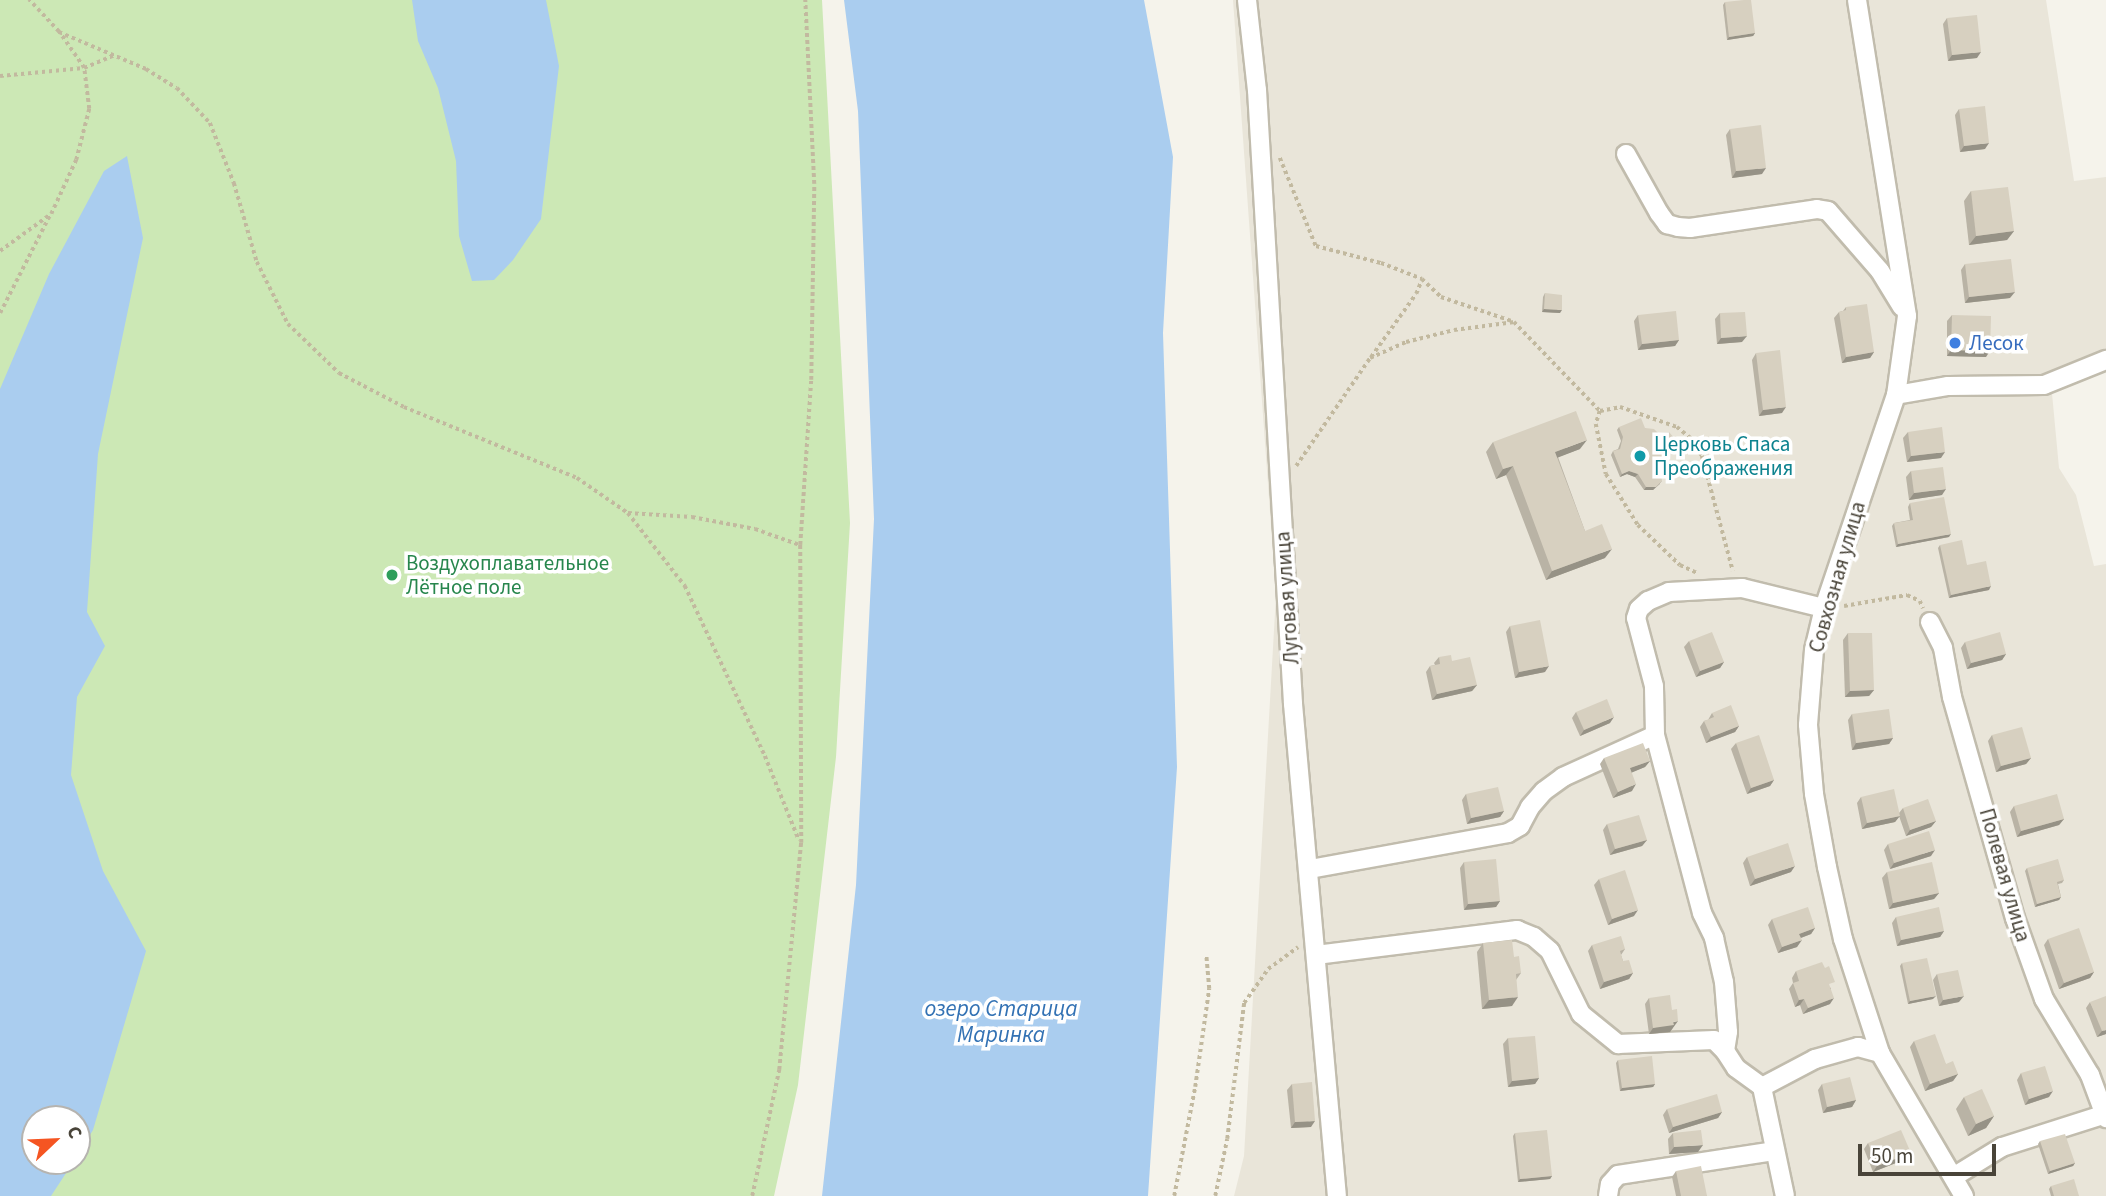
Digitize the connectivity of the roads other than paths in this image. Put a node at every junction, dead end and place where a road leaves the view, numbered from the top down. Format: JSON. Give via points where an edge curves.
{"nodes":[{"id":1,"x":1247,"y":0,"type":"edge"},
{"id":2,"x":1857,"y":0,"type":"edge"},
{"id":3,"x":1626,"y":154,"type":"dead end"},
{"id":4,"x":1907,"y":316,"type":"junction"},
{"id":5,"x":2106,"y":360,"type":"edge"},
{"id":6,"x":1896,"y":395,"type":"junction"},
{"id":7,"x":1824,"y":608,"type":"junction"},
{"id":8,"x":1930,"y":622,"type":"road end"},
{"id":9,"x":1655,"y":735,"type":"junction"},
{"id":10,"x":1310,"y":869,"type":"junction"},
{"id":11,"x":1316,"y":946,"type":"junction"},
{"id":12,"x":1726,"y":1051,"type":"junction"},
{"id":13,"x":1880,"y":1053,"type":"junction"},
{"id":14,"x":1762,"y":1087,"type":"junction"},
{"id":15,"x":2104,"y":1116,"type":"edge"},
{"id":16,"x":1774,"y":1143,"type":"junction"},
{"id":17,"x":1955,"y":1176,"type":"junction"},
{"id":18,"x":1337,"y":1196,"type":"edge"},
{"id":19,"x":1608,"y":1196,"type":"edge"},
{"id":20,"x":1785,"y":1196,"type":"edge"},
{"id":21,"x":1964,"y":1196,"type":"edge"}],
"edges":[{"from":1,"to":10,"type":"street","name":"Луговая улица","via":[[1257,90],[1293,704]]},
{"from":2,"to":4,"type":"street","name":"Совхозная улица"},
{"from":3,"to":4,"type":"street","via":[[1667,224],[1690,228],[1817,209],[1835,215],[1864,257],[1880,271]]},
{"from":4,"to":6,"type":"street","name":"Совхозная улица"},
{"from":5,"to":6,"type":"street","via":[[2044,385],[1948,386]]},
{"from":6,"to":7,"type":"street","name":"Совхозная улица"},
{"from":7,"to":9,"type":"street","via":[[1742,588],[1669,592],[1639,609],[1636,618],[1654,685]]},
{"from":7,"to":13,"type":"street","name":"Совхозная улица","via":[[1814,650],[1808,725],[1814,794],[1843,939]]},
{"from":8,"to":15,"type":"street","name":"Полевая улица","via":[[1943,648],[1952,697],[2015,918],[2044,999],[2090,1075]]},
{"from":9,"to":10,"type":"street","via":[[1563,777],[1544,791],[1520,826],[1508,833]]},
{"from":9,"to":12,"type":"street","via":[[1724,982]]},
{"from":10,"to":11,"type":"street","name":"Луговая улица"},
{"from":11,"to":12,"type":"street","via":[[1517,930],[1550,951],[1581,1014],[1618,1044],[1714,1040]]},
{"from":11,"to":18,"type":"street","name":"Луговая улица"},
{"from":12,"to":14,"type":"street","via":[[1736,1068]]},
{"from":13,"to":14,"type":"street","via":[[1858,1047],[1815,1059]]},
{"from":13,"to":17,"type":"street","name":"Совхозная улица"},
{"from":14,"to":16,"type":"street"},
{"from":15,"to":17,"type":"street","via":[[2002,1147]]},
{"from":16,"to":19,"type":"street","via":[[1618,1175]]},
{"from":16,"to":20,"type":"street"},
{"from":17,"to":21,"type":"street","name":"Совхозная улица"}]}
